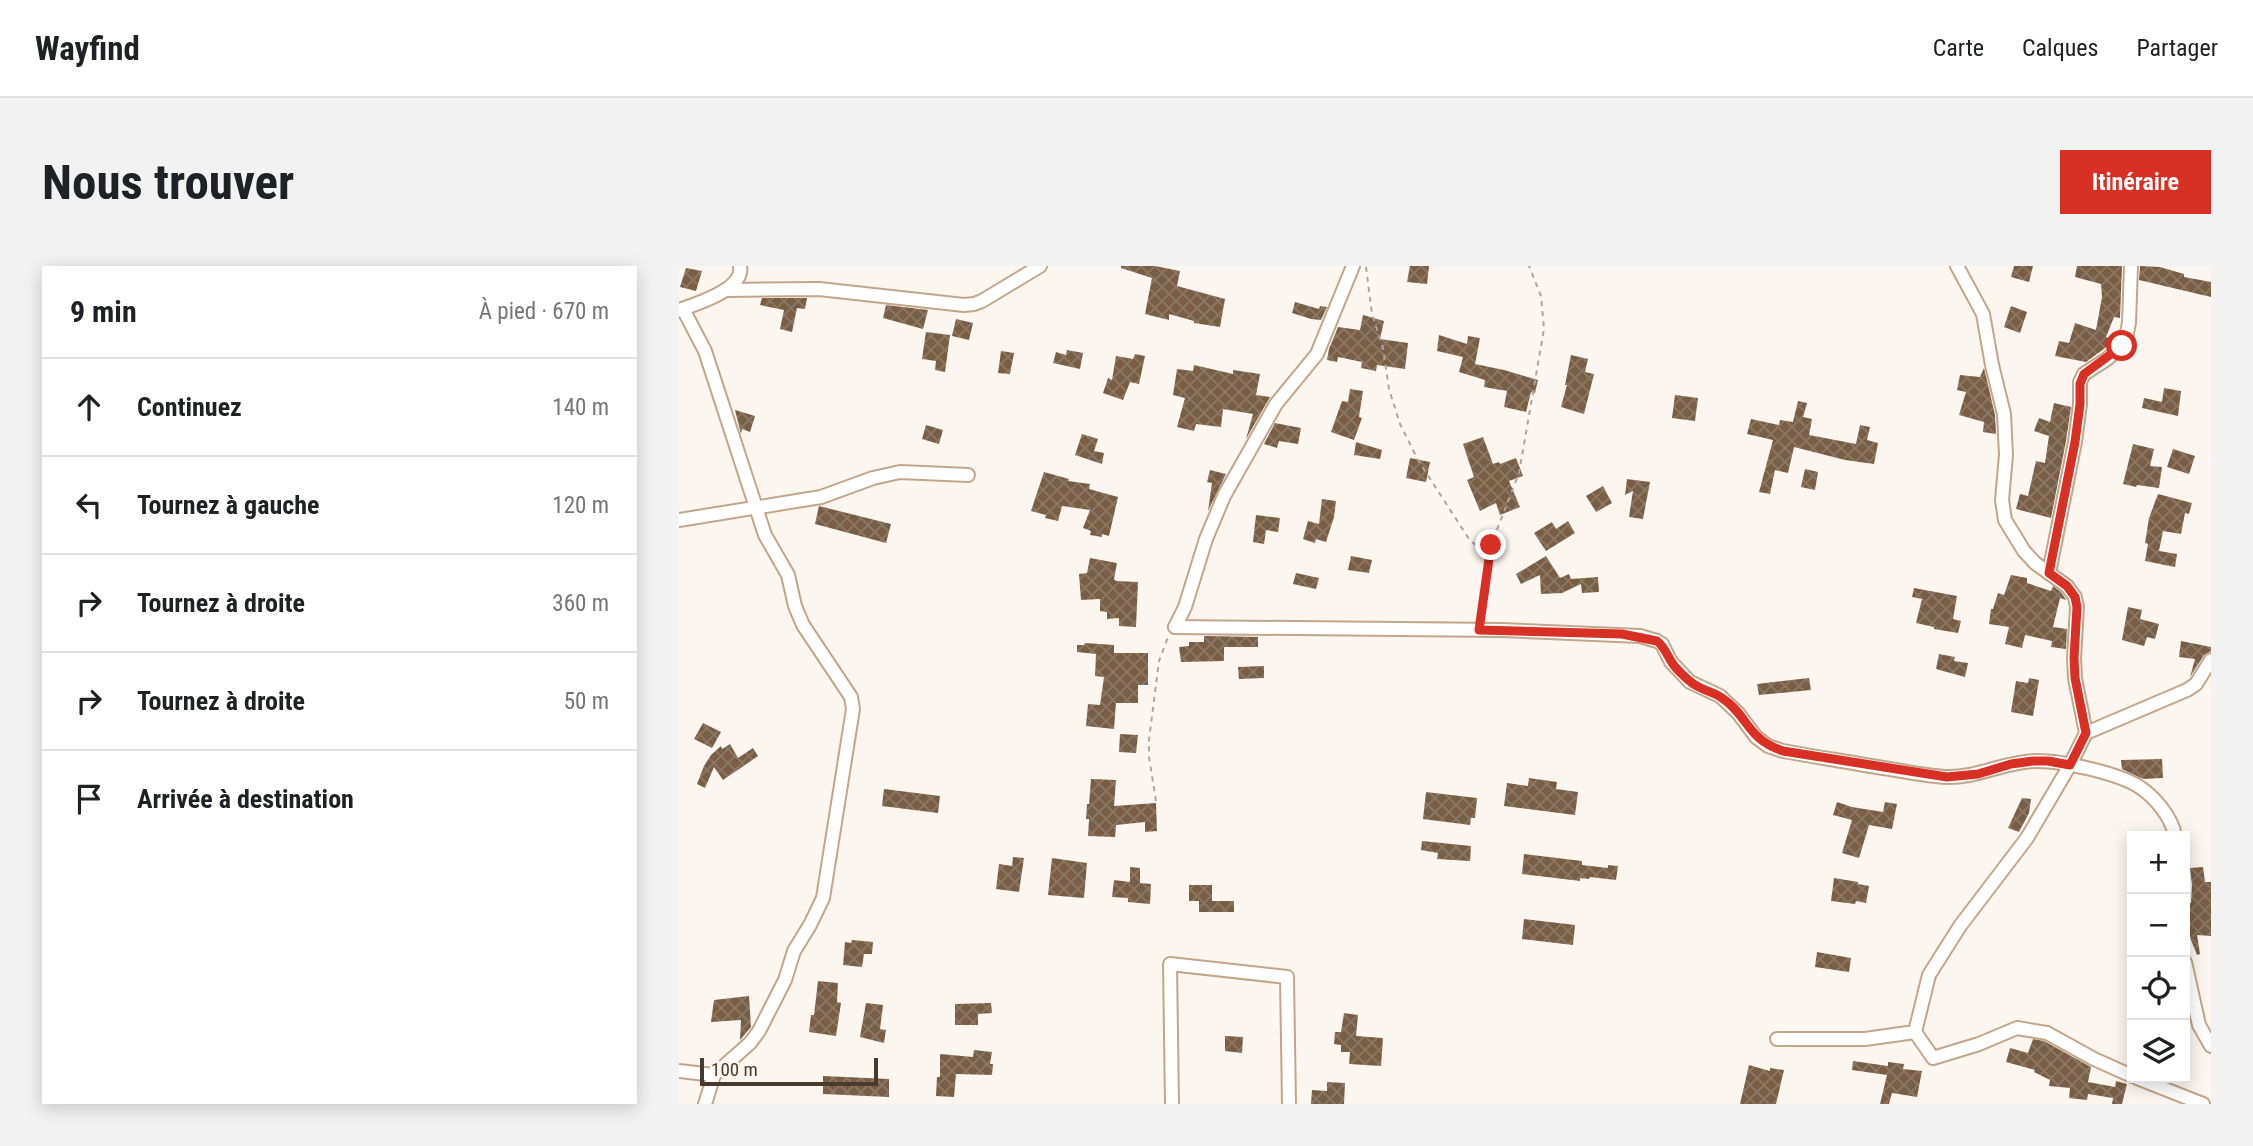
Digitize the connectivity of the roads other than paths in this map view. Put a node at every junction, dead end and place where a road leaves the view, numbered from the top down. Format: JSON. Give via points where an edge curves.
{"nodes":[{"id":1,"x":740,"y":266,"type":"edge"},
{"id":2,"x":1039,"y":266,"type":"edge"},
{"id":3,"x":1353,"y":266,"type":"edge"},
{"id":4,"x":1957,"y":266,"type":"edge"},
{"id":5,"x":2131,"y":266,"type":"edge"},
{"id":6,"x":726,"y":290,"type":"junction"},
{"id":7,"x":681,"y":309,"type":"edge"},
{"id":8,"x":968,"y":475,"type":"dead end"},
{"id":9,"x":757,"y":507,"type":"junction"},
{"id":10,"x":679,"y":520,"type":"edge"},
{"id":11,"x":2049,"y":573,"type":"junction"},
{"id":12,"x":2211,"y":660,"type":"edge"},
{"id":13,"x":2086,"y":733,"type":"junction"},
{"id":14,"x":2070,"y":765,"type":"junction"},
{"id":15,"x":2173,"y":831,"type":"edge"},
{"id":16,"x":2190,"y":984,"type":"edge"},
{"id":17,"x":1915,"y":1032,"type":"junction"},
{"id":18,"x":1777,"y":1039,"type":"dead end"},
{"id":19,"x":2211,"y":1046,"type":"edge"},
{"id":20,"x":679,"y":1071,"type":"edge"},
{"id":21,"x":2127,"y":1074,"type":"edge"},
{"id":22,"x":714,"y":1075,"type":"junction"},
{"id":23,"x":2149,"y":1083,"type":"edge"},
{"id":24,"x":705,"y":1104,"type":"edge"},
{"id":25,"x":1172,"y":1104,"type":"edge"},
{"id":26,"x":1289,"y":1104,"type":"edge"},
{"id":27,"x":2203,"y":1104,"type":"edge"}],
"edges":[{"from":1,"to":6,"type":"street","via":[[740,278]]},
{"from":2,"to":6,"type":"street","via":[[982,301],[964,305],[819,289]]},
{"from":3,"to":14,"type":"street","via":[[1317,354],[1276,404],[1224,496],[1175,627],[1622,634],[1662,644],[1690,682],[1720,696],[1756,737],[1783,751],[1947,777],[2033,761]]},
{"from":4,"to":11,"type":"street","via":[[1983,314],[2004,414],[2005,520],[2024,551]]},
{"from":5,"to":11,"type":"street","via":[[2125,342],[2081,379],[2075,442]]},
{"from":6,"to":7,"type":"street"},
{"from":7,"to":9,"type":"street","via":[[705,351]]},
{"from":8,"to":9,"type":"street","via":[[900,472],[821,497]]},
{"from":9,"to":10,"type":"street"},
{"from":9,"to":22,"type":"street","via":[[765,535],[788,575],[803,625],[851,697],[853,709],[823,898],[759,1031]]},
{"from":11,"to":13,"type":"street","via":[[2075,597],[2075,678]]},
{"from":12,"to":13,"type":"street","via":[[2187,690]]},
{"from":13,"to":14,"type":"street"},
{"from":14,"to":15,"type":"street","via":[[2139,787],[2167,816]]},
{"from":14,"to":17,"type":"street","via":[[2027,838],[1929,975]]},
{"from":16,"to":19,"type":"street","via":[[2199,1025]]},
{"from":17,"to":18,"type":"street","via":[[1865,1039]]},
{"from":17,"to":21,"type":"street","via":[[1933,1058],[2017,1028],[2047,1033]]},
{"from":20,"to":22,"type":"street"},
{"from":22,"to":24,"type":"street"},
{"from":23,"to":27,"type":"street"},
{"from":25,"to":26,"type":"street","via":[[1170,964],[1287,977]]}]}
